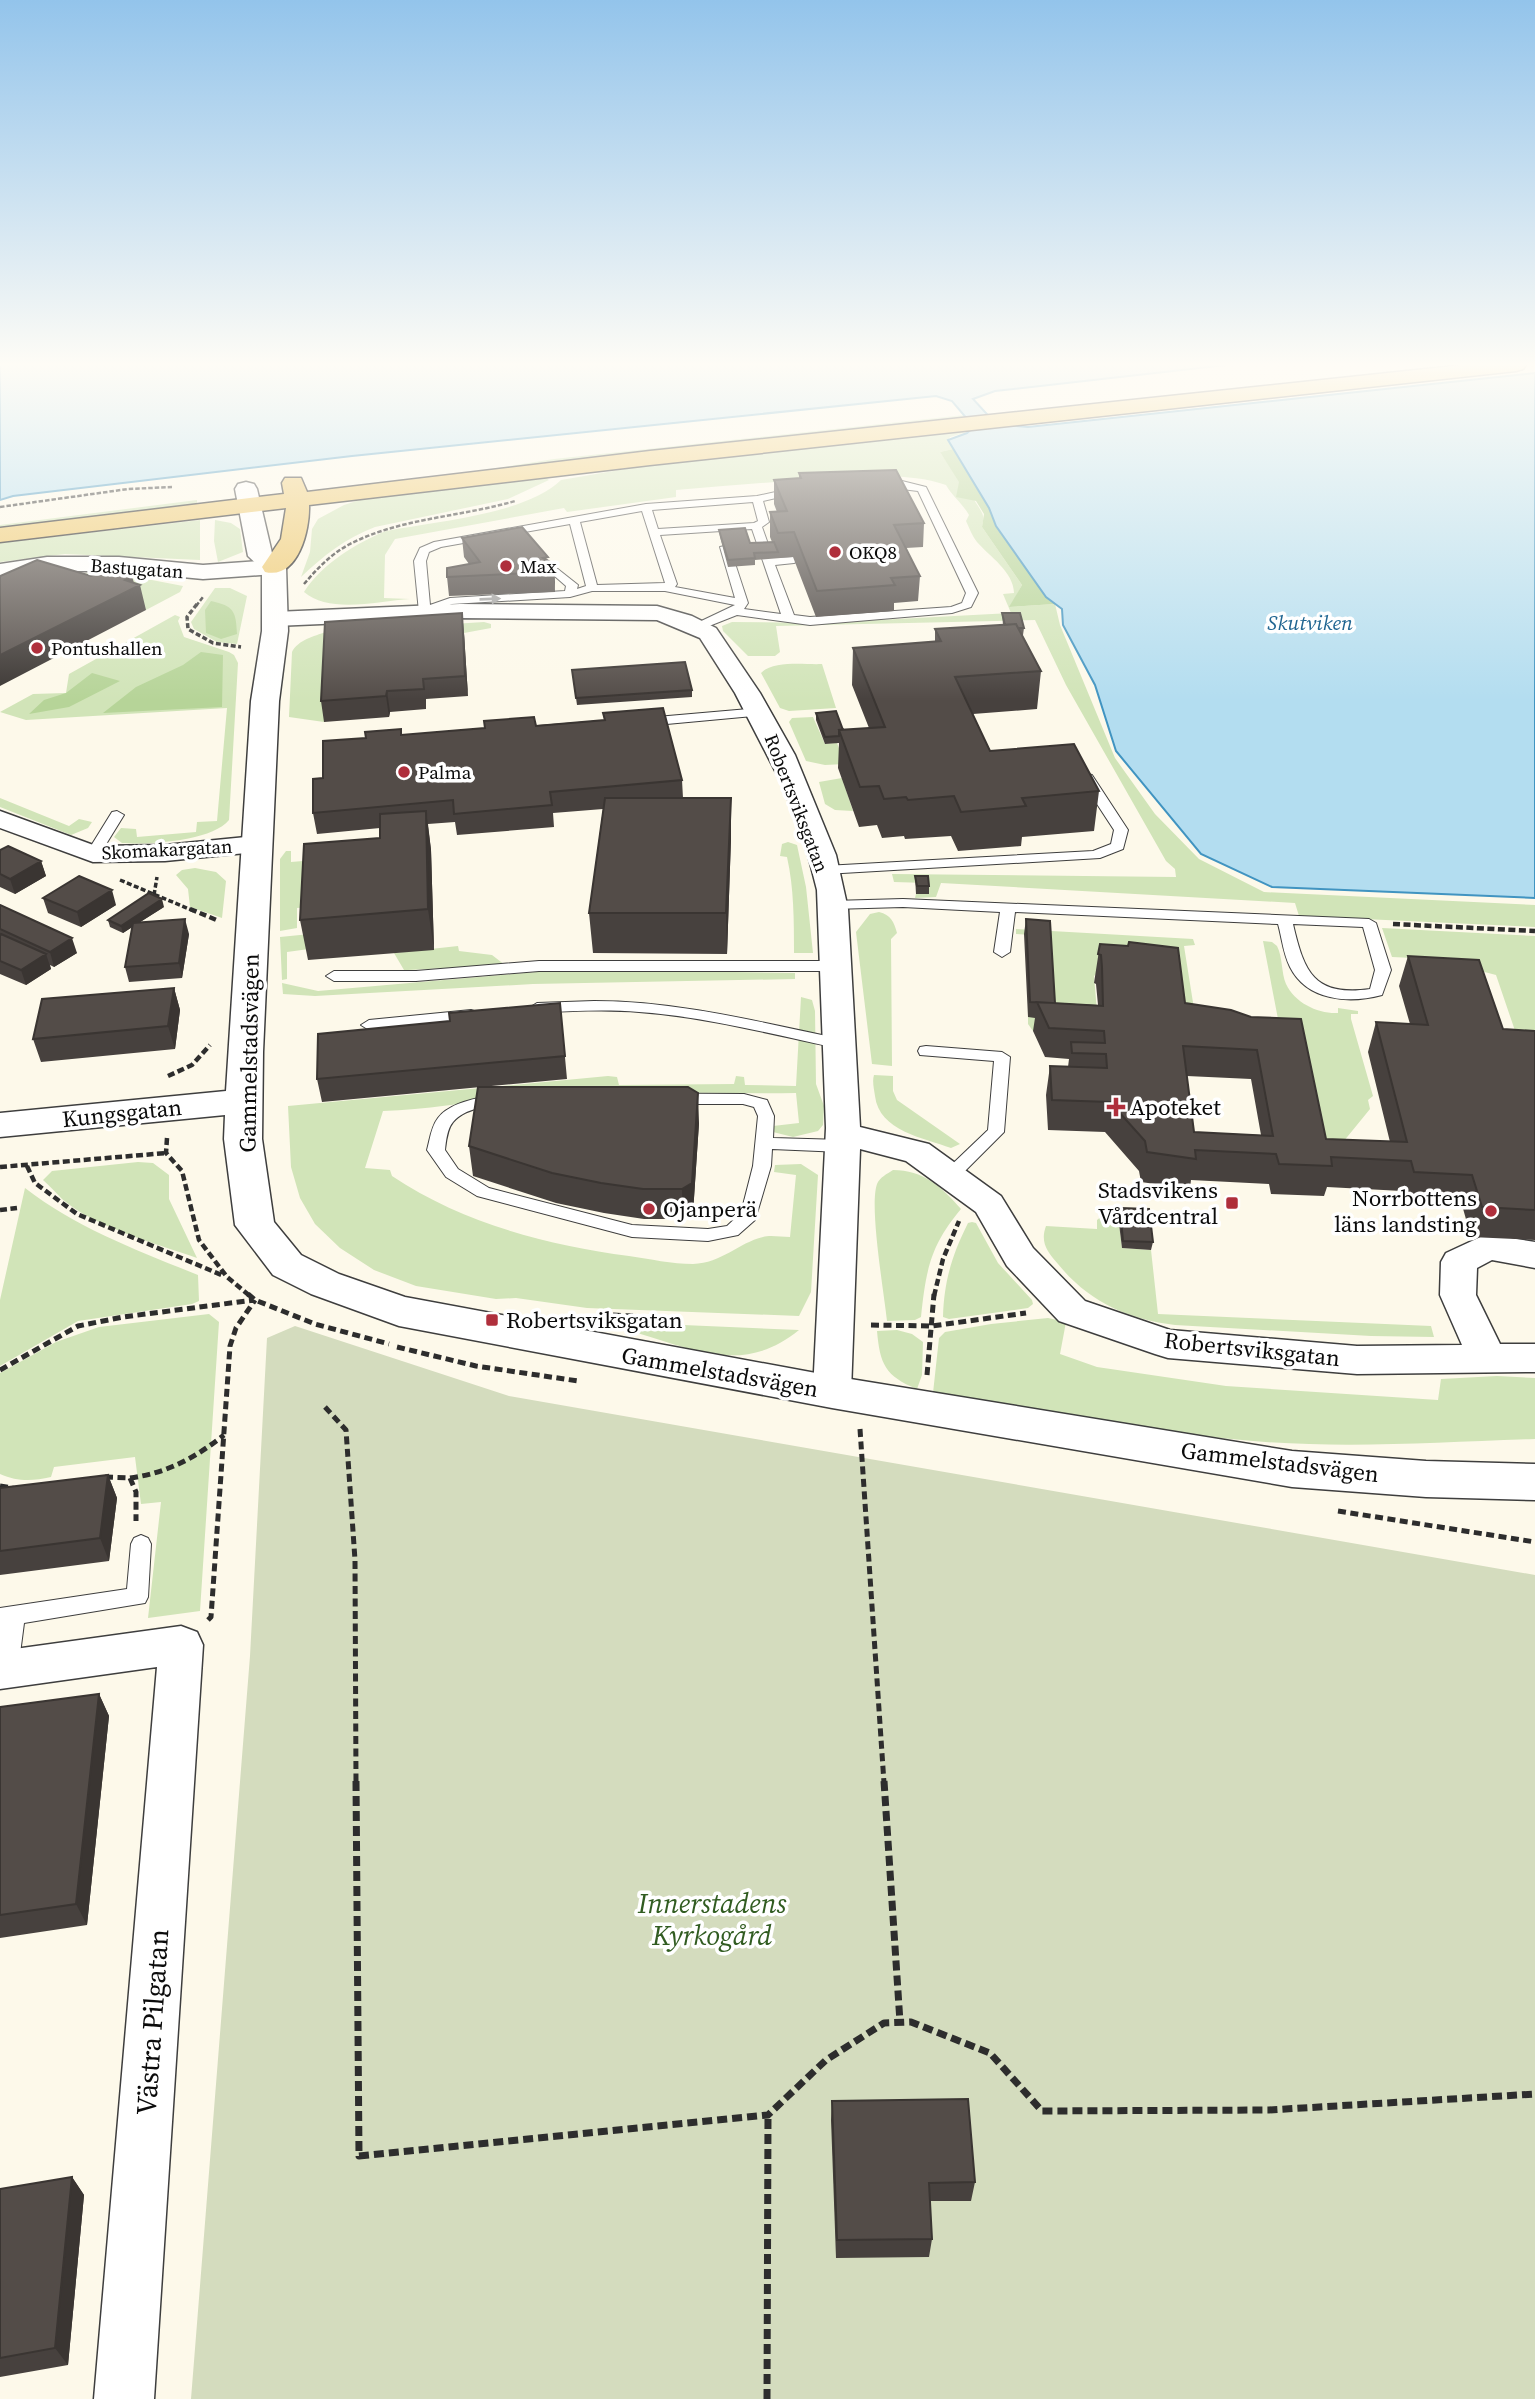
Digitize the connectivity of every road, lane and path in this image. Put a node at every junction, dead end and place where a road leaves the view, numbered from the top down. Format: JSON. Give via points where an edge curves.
{"nodes":[{"id":1,"x":421,"y":477,"type":"edge"},
{"id":2,"x":867,"y":485,"type":"edge"},
{"id":3,"x":182,"y":486,"type":"dead end"},
{"id":4,"x":815,"y":489,"type":"edge"},
{"id":5,"x":295,"y":491,"type":"junction"},
{"id":6,"x":248,"y":496,"type":"junction"},
{"id":7,"x":757,"y":499,"type":"junction"},
{"id":8,"x":0,"y":507,"type":"edge"},
{"id":9,"x":646,"y":507,"type":"junction"},
{"id":10,"x":0,"y":520,"type":"edge"},
{"id":11,"x":574,"y":520,"type":"junction"},
{"id":12,"x":756,"y":526,"type":"junction"},
{"id":13,"x":719,"y":528,"type":"junction"},
{"id":14,"x":656,"y":531,"type":"junction"},
{"id":15,"x":0,"y":535,"type":"edge"},
{"id":16,"x":523,"y":539,"type":"junction"},
{"id":17,"x":794,"y":560,"type":"edge"},
{"id":18,"x":768,"y":562,"type":"junction"},
{"id":19,"x":274,"y":567,"type":"junction"},
{"id":20,"x":0,"y":571,"type":"edge"},
{"id":21,"x":592,"y":588,"type":"junction"},
{"id":22,"x":665,"y":588,"type":"junction"},
{"id":23,"x":570,"y":594,"type":"junction"},
{"id":24,"x":739,"y":607,"type":"junction"},
{"id":25,"x":425,"y":612,"type":"junction"},
{"id":26,"x":815,"y":612,"type":"edge"},
{"id":27,"x":787,"y":615,"type":"junction"},
{"id":28,"x":275,"y":618,"type":"junction"},
{"id":29,"x":699,"y":626,"type":"junction"},
{"id":30,"x":760,"y":712,"type":"junction"},
{"id":31,"x":638,"y":722,"type":"edge"},
{"id":32,"x":1075,"y":775,"type":"edge"},
{"id":33,"x":117,"y":815,"type":"dead end"},
{"id":34,"x":0,"y":819,"type":"edge"},
{"id":35,"x":257,"y":844,"type":"junction"},
{"id":36,"x":93,"y":854,"type":"junction"},
{"id":37,"x":825,"y":870,"type":"junction"},
{"id":38,"x":113,"y":877,"type":"dead end"},
{"id":39,"x":832,"y":905,"type":"junction"},
{"id":40,"x":1008,"y":908,"type":"junction"},
{"id":41,"x":1285,"y":920,"type":"junction"},
{"id":42,"x":226,"y":923,"type":"dead end"},
{"id":43,"x":1369,"y":923,"type":"junction"},
{"id":44,"x":1535,"y":931,"type":"edge"},
{"id":45,"x":1002,"y":953,"type":"dead end"},
{"id":46,"x":835,"y":966,"type":"junction"},
{"id":47,"x":334,"y":976,"type":"dead end"},
{"id":48,"x":522,"y":1009,"type":"edge"},
{"id":49,"x":494,"y":1012,"type":"edge"},
{"id":50,"x":369,"y":1025,"type":"dead end"},
{"id":51,"x":841,"y":1044,"type":"junction"},
{"id":52,"x":926,"y":1051,"type":"dead end"},
{"id":53,"x":244,"y":1101,"type":"junction"},
{"id":54,"x":0,"y":1125,"type":"edge"},
{"id":55,"x":842,"y":1140,"type":"junction"},
{"id":56,"x":764,"y":1143,"type":"junction"},
{"id":57,"x":166,"y":1153,"type":"dead end"},
{"id":58,"x":27,"y":1166,"type":"junction"},
{"id":59,"x":0,"y":1167,"type":"edge"},
{"id":60,"x":963,"y":1185,"type":"junction"},
{"id":61,"x":17,"y":1208,"type":"dead end"},
{"id":62,"x":0,"y":1210,"type":"edge"},
{"id":63,"x":1535,"y":1255,"type":"edge"},
{"id":64,"x":226,"y":1277,"type":"dead end"},
{"id":65,"x":1072,"y":1311,"type":"junction"},
{"id":66,"x":883,"y":1326,"type":"dead end"},
{"id":67,"x":932,"y":1326,"type":"junction"},
{"id":68,"x":1535,"y":1358,"type":"edge"},
{"id":69,"x":1488,"y":1359,"type":"junction"},
{"id":70,"x":0,"y":1370,"type":"edge"},
{"id":71,"x":832,"y":1392,"type":"junction"},
{"id":72,"x":325,"y":1407,"type":"dead end"},
{"id":73,"x":919,"y":1407,"type":"junction"},
{"id":74,"x":860,"y":1425,"type":"dead end"},
{"id":75,"x":224,"y":1435,"type":"junction"},
{"id":76,"x":102,"y":1478,"type":"edge"},
{"id":77,"x":130,"y":1479,"type":"junction"},
{"id":78,"x":1535,"y":1482,"type":"edge"},
{"id":79,"x":0,"y":1486,"type":"edge"},
{"id":80,"x":25,"y":1487,"type":"edge"},
{"id":81,"x":141,"y":1544,"type":"joint"},
{"id":82,"x":7,"y":1616,"type":"edge"},
{"id":83,"x":196,"y":1631,"type":"junction"},
{"id":84,"x":3,"y":1669,"type":"edge"},
{"id":85,"x":900,"y":2022,"type":"junction"},
{"id":86,"x":1535,"y":2094,"type":"edge"},
{"id":87,"x":768,"y":2115,"type":"junction"},
{"id":88,"x":124,"y":2399,"type":"edge"},
{"id":89,"x":767,"y":2399,"type":"edge"}],
"edges":[{"from":1,"to":5,"type":"main road"},
{"from":2,"to":27,"type":"lane","via":[[902,484],[922,489],[972,593],[967,604],[952,610],[810,621]]},
{"from":3,"to":8,"type":"path"},
{"from":4,"to":7,"type":"lane"},
{"from":5,"to":6,"type":"main road"},
{"from":5,"to":19,"type":"main road","via":[[294,542]]},
{"from":6,"to":10,"type":"main road"},
{"from":6,"to":15,"type":"main road"},
{"from":6,"to":19,"type":"street","via":[[260,556]]},
{"from":7,"to":9,"type":"lane"},
{"from":7,"to":12,"type":"lane","via":[[764,522]]},
{"from":9,"to":11,"type":"lane"},
{"from":9,"to":14,"type":"lane"},
{"from":11,"to":16,"type":"lane"},
{"from":11,"to":21,"type":"lane"},
{"from":12,"to":13,"type":"lane"},
{"from":12,"to":18,"type":"lane"},
{"from":13,"to":14,"type":"lane"},
{"from":13,"to":24,"type":"lane","via":[[740,589]]},
{"from":14,"to":22,"type":"lane","via":[[671,583]]},
{"from":16,"to":23,"type":"lane","via":[[551,571],[572,585]]},
{"from":16,"to":25,"type":"lane","via":[[438,544],[424,550],[420,561]]},
{"from":17,"to":18,"type":"lane"},
{"from":18,"to":27,"type":"lane"},
{"from":19,"to":20,"type":"street","name":"Bastugatan","via":[[203,572],[119,564],[47,564]]},
{"from":19,"to":28,"type":"street","name":"Gammelstadsvägen"},
{"from":21,"to":22,"type":"lane"},
{"from":21,"to":23,"type":"lane"},
{"from":22,"to":24,"type":"lane"},
{"from":25,"to":23,"type":"lane","one_way":true,"via":[[450,601]]},
{"from":24,"to":27,"type":"lane"},
{"from":24,"to":29,"type":"lane"},
{"from":25,"to":28,"type":"street"},
{"from":25,"to":29,"type":"street","via":[[657,613]]},
{"from":26,"to":27,"type":"lane"},
{"from":28,"to":35,"type":"street","name":"Gammelstadsvägen"},
{"from":29,"to":30,"type":"street","name":"Robertsviksgatan"},
{"from":30,"to":31,"type":"lane"},
{"from":30,"to":37,"type":"street","name":"Robertsviksgatan","via":[[793,781]]},
{"from":32,"to":37,"type":"lane","via":[[1089,778],[1121,830],[1118,846],[1095,855]]},
{"from":33,"to":36,"type":"lane"},
{"from":34,"to":36,"type":"street","name":"Skomakargatan"},
{"from":35,"to":36,"type":"street","name":"Skomakargatan"},
{"from":35,"to":53,"type":"street","name":"Gammelstadsvägen"},
{"from":37,"to":39,"type":"street","name":"Robertsviksgatan"},
{"from":38,"to":42,"type":"path"},
{"from":39,"to":40,"type":"lane"},
{"from":39,"to":46,"type":"street","name":"Robertsviksgatan"},
{"from":40,"to":41,"type":"lane"},
{"from":40,"to":45,"type":"lane"},
{"from":41,"to":43,"type":"lane"},
{"from":41,"to":43,"type":"lane","via":[[1297,968],[1306,980],[1331,993],[1346,994],[1377,992],[1383,970]]},
{"from":43,"to":44,"type":"path"},
{"from":46,"to":47,"type":"lane","via":[[539,966],[416,976]]},
{"from":46,"to":51,"type":"street","name":"Robertsviksgatan"},
{"from":48,"to":51,"type":"lane","via":[[652,1008]]},
{"from":49,"to":50,"type":"lane"},
{"from":51,"to":55,"type":"street","name":"Robertsviksgatan"},
{"from":52,"to":60,"type":"lane","via":[[1002,1057],[996,1132]]},
{"from":53,"to":54,"type":"street","name":"Kungsgatan"},
{"from":53,"to":71,"type":"street","name":"Gammelstadsvägen","via":[[243,1139],[255,1224],[287,1265],[325,1284],[399,1311]]},
{"from":55,"to":56,"type":"lane"},
{"from":55,"to":60,"type":"street","name":"Robertsviksgatan","via":[[917,1152]]},
{"from":55,"to":71,"type":"street","name":"Robertsviksgatan","via":[[842,1235]]},
{"from":56,"to":56,"type":"lane","via":[[766,1116],[761,1104],[744,1098],[577,1098],[501,1100],[459,1109],[444,1121],[436,1150],[452,1173],[482,1192],[632,1231],[708,1235],[732,1231],[749,1216]]},
{"from":57,"to":58,"type":"path"},
{"from":58,"to":59,"type":"path"},
{"from":58,"to":64,"type":"path","via":[[35,1183],[77,1214]]},
{"from":60,"to":65,"type":"street","name":"Robertsviksgatan","via":[[989,1204],[1020,1257]]},
{"from":60,"to":67,"type":"path","via":[[934,1295]]},
{"from":61,"to":62,"type":"path"},
{"from":63,"to":69,"type":"street","via":[[1487,1247],[1459,1262],[1458,1295]]},
{"from":65,"to":67,"type":"path","via":[[1047,1310]]},
{"from":65,"to":69,"type":"street","name":"Robertsviksgatan","via":[[1168,1344],[1357,1360]]},
{"from":66,"to":67,"type":"path"},
{"from":67,"to":73,"type":"path","via":[[929,1369]]},
{"from":68,"to":69,"type":"street","name":"Robertsviksgatan"},
{"from":70,"to":75,"type":"path","via":[[78,1326],[254,1300],[230,1346]]},
{"from":71,"to":73,"type":"street","name":"Gammelstadsvägen"},
{"from":72,"to":87,"type":"path","via":[[346,1430],[355,1560],[359,2156]]},
{"from":73,"to":78,"type":"street","name":"Gammelstadsvägen","via":[[1292,1469]]},
{"from":74,"to":85,"type":"path"},
{"from":75,"to":77,"type":"path","via":[[174,1470]]},
{"from":75,"to":83,"type":"path"},
{"from":76,"to":77,"type":"path"},
{"from":77,"to":81,"type":"path"},
{"from":79,"to":80,"type":"path"},
{"from":81,"to":82,"type":"lane","via":[[137,1597]]},
{"from":82,"to":84,"type":"lane"},
{"from":83,"to":84,"type":"street"},
{"from":83,"to":88,"type":"street","name":"Västra Pilgatan"},
{"from":85,"to":86,"type":"path","via":[[911,2022],[990,2053],[1042,2111],[1269,2110]]},
{"from":85,"to":87,"type":"path","via":[[884,2022],[826,2060]]},
{"from":87,"to":89,"type":"path"}]}
